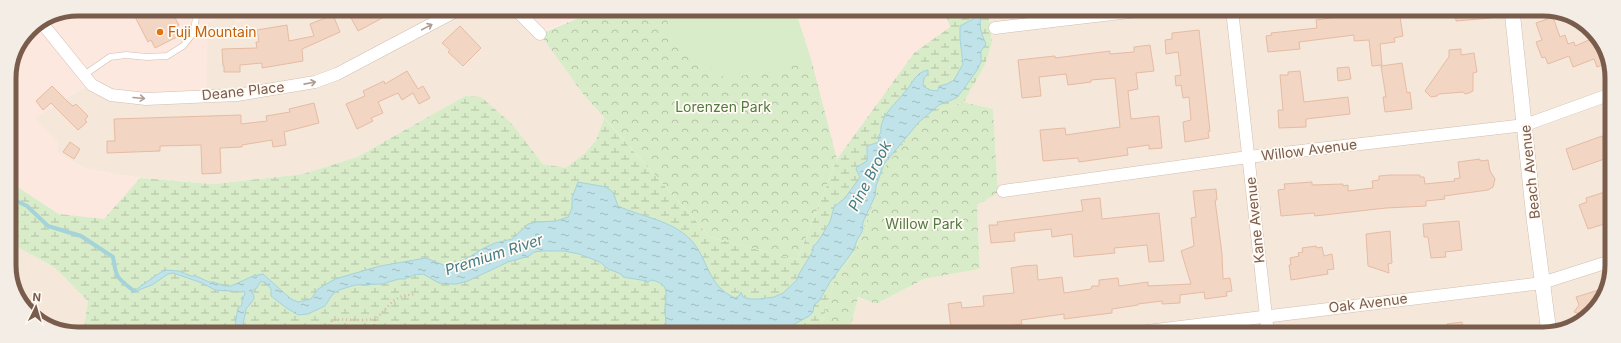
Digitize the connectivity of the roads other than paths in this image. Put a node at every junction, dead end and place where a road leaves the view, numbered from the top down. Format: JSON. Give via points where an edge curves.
{"nodes":[{"id":1,"x":196,"y":16,"type":"edge"},
{"id":2,"x":447,"y":16,"type":"edge"},
{"id":3,"x":522,"y":16,"type":"edge"},
{"id":4,"x":1095,"y":16,"type":"edge"},
{"id":5,"x":1233,"y":16,"type":"edge"},
{"id":6,"x":1513,"y":16,"type":"edge"},
{"id":7,"x":44,"y":26,"type":"edge"},
{"id":8,"x":994,"y":28,"type":"dead end"},
{"id":9,"x":540,"y":34,"type":"dead end"},
{"id":10,"x":84,"y":75,"type":"junction"},
{"id":11,"x":1605,"y":96,"type":"edge"},
{"id":12,"x":1525,"y":125,"type":"junction"},
{"id":13,"x":1248,"y":158,"type":"junction"},
{"id":14,"x":1003,"y":191,"type":"dead end"},
{"id":15,"x":1605,"y":264,"type":"edge"},
{"id":16,"x":1542,"y":283,"type":"junction"},
{"id":17,"x":1265,"y":315,"type":"junction"},
{"id":18,"x":1548,"y":326,"type":"edge"},
{"id":19,"x":1175,"y":327,"type":"edge"},
{"id":20,"x":1267,"y":327,"type":"edge"}],
"edges":[{"from":1,"to":10,"type":"lane","via":[[194,32],[183,46],[167,56],[110,57]]},
{"from":10,"to":2,"type":"street","name":"Deane Place","one_way":true,"via":[[92,85],[110,95],[146,99],[259,92],[315,82],[337,74]]},
{"from":3,"to":9,"type":"street"},
{"from":4,"to":8,"type":"street"},
{"from":5,"to":13,"type":"street","name":"Kane Avenue"},
{"from":6,"to":12,"type":"street","name":"Beach Avenue"},
{"from":7,"to":10,"type":"street","name":"Deane Place"},
{"from":11,"to":12,"type":"street","name":"Willow Avenue"},
{"from":12,"to":13,"type":"street","name":"Willow Avenue"},
{"from":12,"to":16,"type":"street","name":"Beach Avenue"},
{"from":13,"to":14,"type":"street","name":"Willow Avenue"},
{"from":13,"to":17,"type":"street","name":"Kane Avenue"},
{"from":15,"to":16,"type":"street","name":"Oak Avenue"},
{"from":16,"to":17,"type":"street","name":"Oak Avenue"},
{"from":16,"to":18,"type":"street","name":"Beach Avenue"},
{"from":17,"to":19,"type":"street","name":"Oak Avenue"},
{"from":17,"to":20,"type":"street","name":"Kane Avenue"}]}
